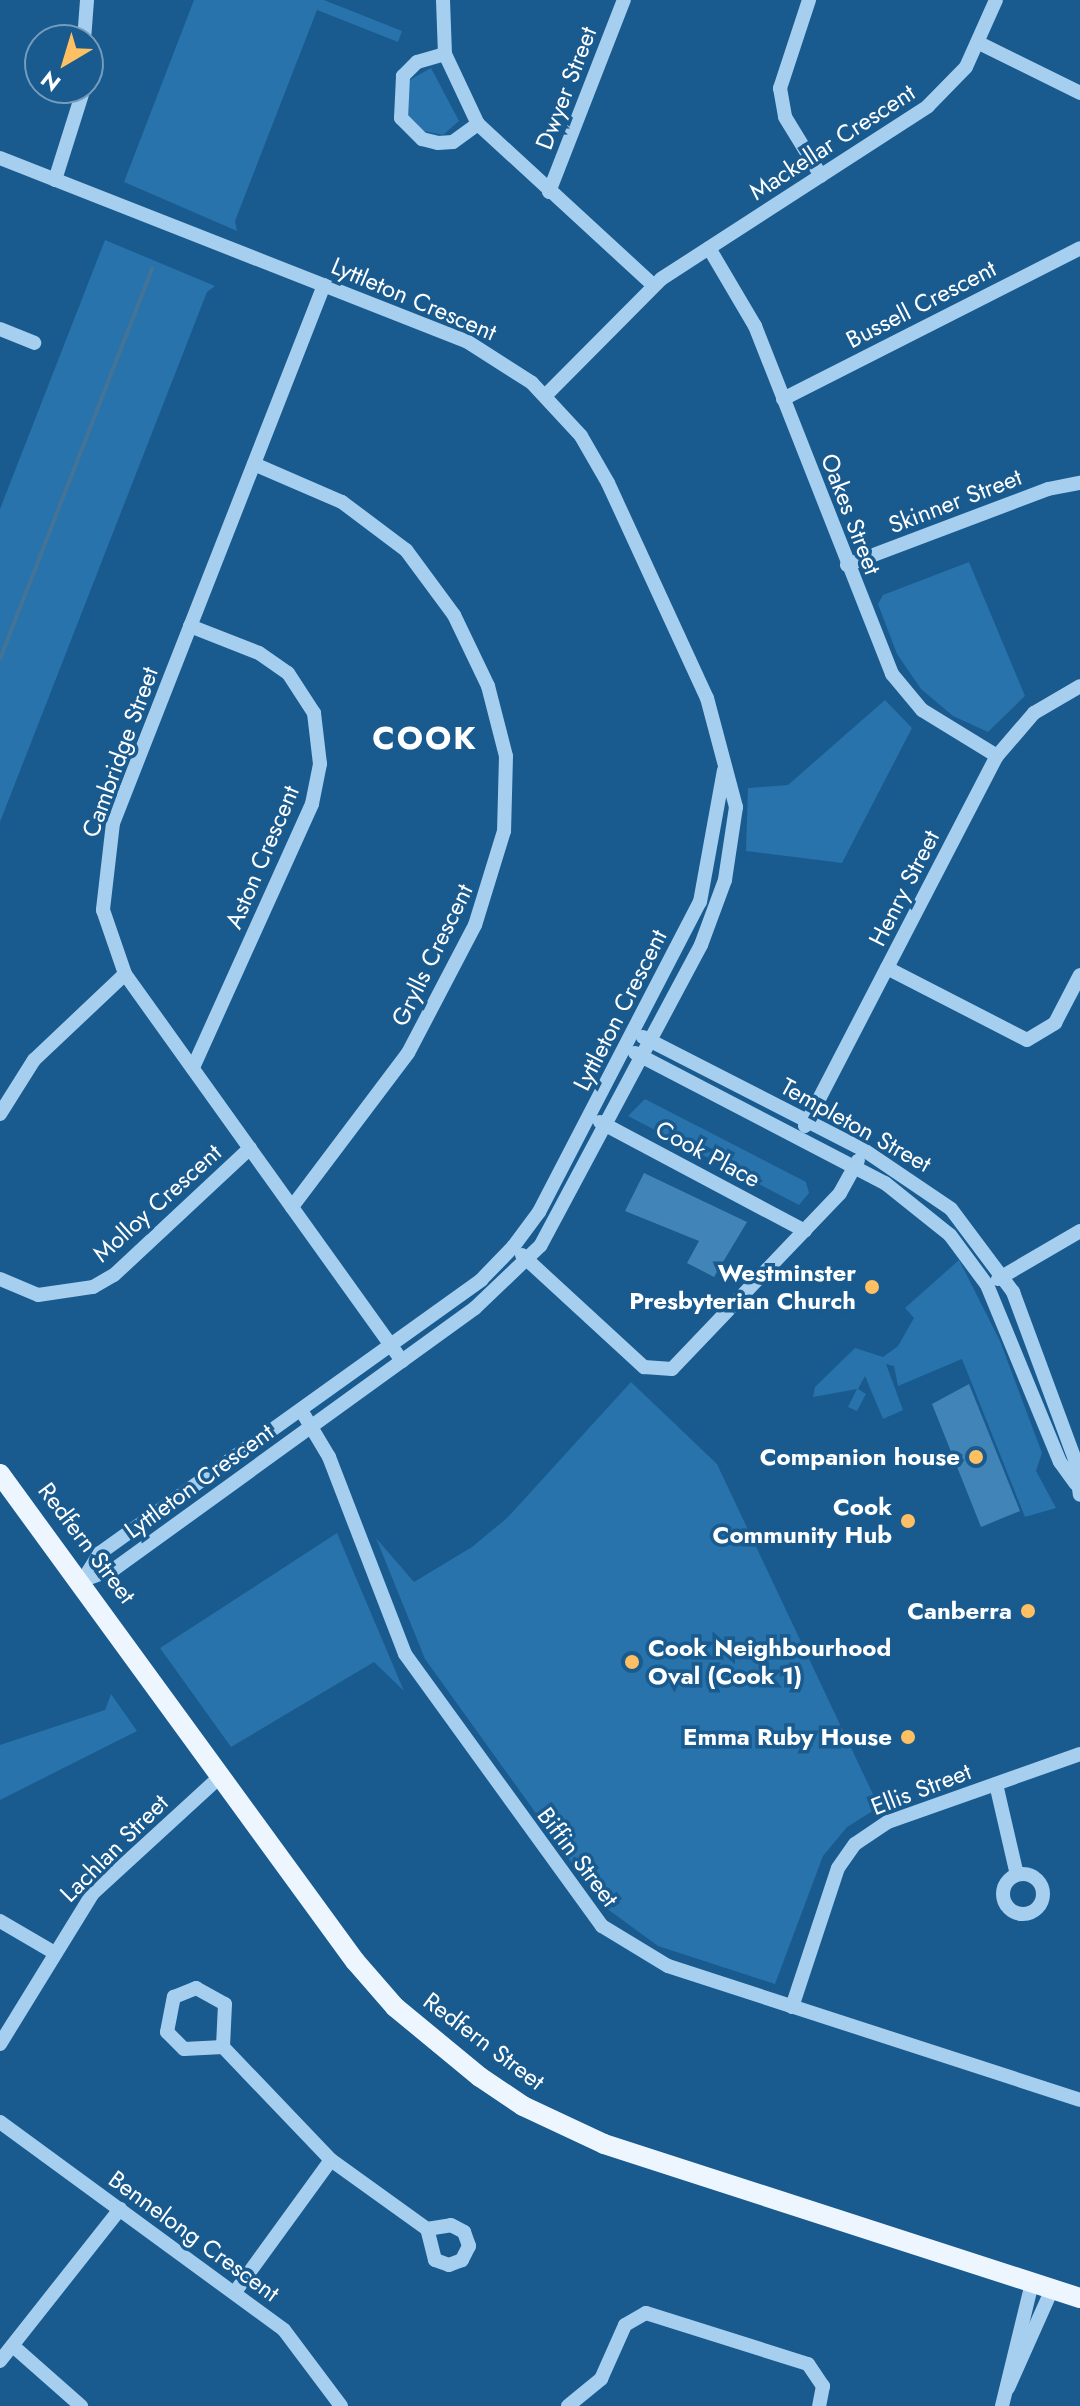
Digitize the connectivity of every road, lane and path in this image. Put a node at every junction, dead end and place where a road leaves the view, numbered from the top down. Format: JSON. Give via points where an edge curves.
{"nodes":[{"id":1,"x":87,"y":0,"type":"edge"},
{"id":2,"x":443,"y":0,"type":"edge"},
{"id":3,"x":624,"y":0,"type":"edge"},
{"id":4,"x":809,"y":0,"type":"edge"},
{"id":5,"x":996,"y":0,"type":"edge"},
{"id":6,"x":85,"y":24,"type":"edge"},
{"id":7,"x":979,"y":43,"type":"junction"},
{"id":8,"x":445,"y":54,"type":"junction"},
{"id":9,"x":1080,"y":93,"type":"edge"},
{"id":10,"x":79,"y":104,"type":"edge"},
{"id":11,"x":478,"y":124,"type":"junction"},
{"id":12,"x":0,"y":158,"type":"edge"},
{"id":13,"x":821,"y":176,"type":"junction"},
{"id":14,"x":55,"y":180,"type":"junction"},
{"id":15,"x":549,"y":192,"type":"junction"},
{"id":16,"x":709,"y":248,"type":"junction"},
{"id":17,"x":1080,"y":248,"type":"edge"},
{"id":18,"x":324,"y":285,"type":"junction"},
{"id":19,"x":653,"y":285,"type":"junction"},
{"id":20,"x":0,"y":329,"type":"edge"},
{"id":21,"x":34,"y":343,"type":"dead end"},
{"id":22,"x":546,"y":395,"type":"junction"},
{"id":23,"x":783,"y":399,"type":"junction"},
{"id":24,"x":254,"y":464,"type":"junction"},
{"id":25,"x":1080,"y":483,"type":"edge"},
{"id":26,"x":847,"y":565,"type":"junction"},
{"id":27,"x":190,"y":626,"type":"junction"},
{"id":28,"x":1080,"y":686,"type":"edge"},
{"id":29,"x":997,"y":756,"type":"junction"},
{"id":30,"x":724,"y":770,"type":"junction"},
{"id":31,"x":887,"y":968,"type":"junction"},
{"id":32,"x":125,"y":974,"type":"junction"},
{"id":33,"x":1080,"y":975,"type":"edge"},
{"id":34,"x":634,"y":1032,"type":"junction"},
{"id":35,"x":651,"y":1041,"type":"junction"},
{"id":36,"x":625,"y":1048,"type":"junction"},
{"id":37,"x":643,"y":1057,"type":"junction"},
{"id":38,"x":193,"y":1068,"type":"junction"},
{"id":39,"x":0,"y":1114,"type":"edge"},
{"id":40,"x":590,"y":1117,"type":"junction"},
{"id":41,"x":807,"y":1121,"type":"junction"},
{"id":42,"x":607,"y":1125,"type":"junction"},
{"id":43,"x":799,"y":1137,"type":"junction"},
{"id":44,"x":250,"y":1148,"type":"junction"},
{"id":45,"x":864,"y":1150,"type":"junction"},
{"id":46,"x":855,"y":1166,"type":"junction"},
{"id":47,"x":292,"y":1207,"type":"junction"},
{"id":48,"x":805,"y":1231,"type":"junction"},
{"id":49,"x":1080,"y":1231,"type":"edge"},
{"id":50,"x":513,"y":1247,"type":"junction"},
{"id":51,"x":528,"y":1260,"type":"junction"},
{"id":52,"x":1004,"y":1275,"type":"junction"},
{"id":53,"x":0,"y":1279,"type":"edge"},
{"id":54,"x":987,"y":1285,"type":"junction"},
{"id":55,"x":391,"y":1345,"type":"junction"},
{"id":56,"x":402,"y":1361,"type":"junction"},
{"id":57,"x":301,"y":1410,"type":"junction"},
{"id":58,"x":312,"y":1426,"type":"junction"},
{"id":59,"x":0,"y":1474,"type":"edge"},
{"id":60,"x":1078,"y":1490,"type":"edge"},
{"id":61,"x":83,"y":1580,"type":"junction"},
{"id":62,"x":1080,"y":1754,"type":"edge"},
{"id":63,"x":222,"y":1775,"type":"junction"},
{"id":64,"x":996,"y":1784,"type":"junction"},
{"id":65,"x":1017,"y":1875,"type":"dead end"},
{"id":66,"x":0,"y":1921,"type":"edge"},
{"id":67,"x":53,"y":1952,"type":"junction"},
{"id":68,"x":792,"y":2007,"type":"junction"},
{"id":69,"x":0,"y":2044,"type":"edge"},
{"id":70,"x":223,"y":2047,"type":"junction"},
{"id":71,"x":1080,"y":2100,"type":"edge"},
{"id":72,"x":0,"y":2122,"type":"edge"},
{"id":73,"x":331,"y":2160,"type":"junction"},
{"id":74,"x":120,"y":2209,"type":"junction"},
{"id":75,"x":427,"y":2229,"type":"dead end"},
{"id":76,"x":1042,"y":2286,"type":"junction"},
{"id":77,"x":235,"y":2292,"type":"junction"},
{"id":78,"x":1080,"y":2298,"type":"edge"},
{"id":79,"x":13,"y":2346,"type":"junction"},
{"id":80,"x":0,"y":2361,"type":"edge"},
{"id":81,"x":81,"y":2406,"type":"edge"},
{"id":82,"x":341,"y":2406,"type":"edge"},
{"id":83,"x":568,"y":2406,"type":"edge"},
{"id":84,"x":819,"y":2406,"type":"edge"},
{"id":85,"x":1002,"y":2406,"type":"edge"}],
"edges":[{"from":1,"to":6,"type":"street"},
{"from":2,"to":8,"type":"street"},
{"from":3,"to":15,"type":"street","name":"Dwyer Street"},
{"from":4,"to":13,"type":"street","via":[[780,88],[785,117]]},
{"from":5,"to":7,"type":"street","name":"Mackellar Crescent"},
{"from":7,"to":9,"type":"street"},
{"from":7,"to":13,"type":"street","name":"Mackellar Crescent","via":[[928,106]]},
{"from":8,"to":11,"type":"street"},
{"from":8,"to":11,"type":"street","via":[[417,62],[403,76],[401,118],[422,139],[438,143],[453,142]]},
{"from":10,"to":14,"type":"street"},
{"from":11,"to":15,"type":"street"},
{"from":12,"to":14,"type":"street","name":"Lyttleton Crescent"},
{"from":13,"to":16,"type":"street","name":"Mackellar Crescent"},
{"from":14,"to":18,"type":"street","name":"Lyttleton Crescent"},
{"from":15,"to":19,"type":"street"},
{"from":16,"to":19,"type":"street","name":"Mackellar Crescent"},
{"from":16,"to":23,"type":"street","name":"Oakes Street","via":[[745,304]]},
{"from":17,"to":23,"type":"street","name":"Bussell Crescent"},
{"from":18,"to":22,"type":"street","name":"Lyttleton Crescent","via":[[468,342]]},
{"from":18,"to":24,"type":"street","name":"Cambridge Street"},
{"from":19,"to":22,"type":"street","name":"Mackellar Crescent"},
{"from":20,"to":21,"type":"street"},
{"from":22,"to":30,"type":"street","name":"Lyttleton Crescent","via":[[581,436],[608,483],[707,698]]},
{"from":23,"to":26,"type":"street","name":"Oakes Street"},
{"from":24,"to":27,"type":"street","name":"Cambridge Street"},
{"from":24,"to":47,"type":"street","name":"Grylls Crescent","via":[[342,502],[406,550],[454,615],[488,686],[506,756],[504,831],[475,925],[408,1053]]},
{"from":25,"to":26,"type":"street","name":"Skinner Street","via":[[1048,489]]},
{"from":26,"to":29,"type":"street","name":"Oakes Street","via":[[901,687],[946,729]]},
{"from":27,"to":32,"type":"street","name":"Cambridge Street","via":[[105,852],[103,910]]},
{"from":27,"to":38,"type":"street","name":"Aston Crescent","via":[[259,653],[288,673],[314,713],[320,764],[312,804]]},
{"from":28,"to":29,"type":"street","name":"Henry Street","via":[[1034,713]]},
{"from":29,"to":31,"type":"street","name":"Henry Street"},
{"from":30,"to":34,"type":"street","name":"Lyttleton Crescent","via":[[700,902]]},
{"from":30,"to":35,"type":"street","name":"Lyttleton Crescent","via":[[736,807],[725,880]]},
{"from":31,"to":33,"type":"street","via":[[1027,1040],[1055,1023]]},
{"from":31,"to":41,"type":"street","name":"Henry Street"},
{"from":32,"to":38,"type":"street","name":"Cambridge Street"},
{"from":32,"to":39,"type":"street","via":[[34,1060]]},
{"from":34,"to":35,"type":"street","name":"Templeton Street"},
{"from":34,"to":36,"type":"street","name":"Lyttleton Crescent"},
{"from":35,"to":37,"type":"street","name":"Lyttleton Crescent"},
{"from":35,"to":41,"type":"street","name":"Templeton Street"},
{"from":36,"to":37,"type":"street","name":"Templeton Street"},
{"from":36,"to":40,"type":"street","name":"Lyttleton Crescent"},
{"from":37,"to":42,"type":"street","name":"Lyttleton Crescent"},
{"from":37,"to":43,"type":"street","name":"Templeton Street"},
{"from":38,"to":44,"type":"street","name":"Cambridge Street"},
{"from":40,"to":42,"type":"street","name":"Cook Place"},
{"from":40,"to":50,"type":"street","name":"Lyttleton Crescent"},
{"from":41,"to":43,"type":"street","name":"Henry Street"},
{"from":41,"to":45,"type":"street","name":"Templeton Street"},
{"from":42,"to":48,"type":"street","name":"Cook Place"},
{"from":42,"to":51,"type":"street","name":"Lyttleton Crescent"},
{"from":43,"to":46,"type":"street","name":"Templeton Street"},
{"from":44,"to":47,"type":"street","name":"Cambridge Street"},
{"from":44,"to":53,"type":"street","name":"Molloy Crescent","via":[[114,1275],[93,1287],[38,1295]]},
{"from":45,"to":46,"type":"street"},
{"from":45,"to":52,"type":"street","name":"Templeton Street","via":[[951,1209]]},
{"from":46,"to":48,"type":"street"},
{"from":46,"to":54,"type":"street","name":"Templeton Street","via":[[919,1207]]},
{"from":47,"to":55,"type":"street","name":"Cambridge Street"},
{"from":48,"to":51,"type":"street","via":[[681,1363],[662,1372],[644,1367]]},
{"from":49,"to":52,"type":"street"},
{"from":50,"to":51,"type":"street"},
{"from":50,"to":55,"type":"street","name":"Lyttleton Crescent","via":[[481,1280]]},
{"from":51,"to":56,"type":"street","name":"Lyttleton Crescent"},
{"from":52,"to":54,"type":"street"},
{"from":52,"to":60,"type":"street","name":"Templeton Street","via":[[1075,1460]]},
{"from":54,"to":60,"type":"street","name":"Templeton Street","via":[[1060,1462]]},
{"from":55,"to":56,"type":"street","name":"Cambridge Street"},
{"from":55,"to":57,"type":"street","name":"Lyttleton Crescent"},
{"from":56,"to":58,"type":"street","name":"Lyttleton Crescent"},
{"from":57,"to":58,"type":"street","name":"Biffin Street"},
{"from":57,"to":61,"type":"street","name":"Lyttleton Crescent","via":[[100,1553]]},
{"from":58,"to":61,"type":"street","name":"Lyttleton Crescent","via":[[114,1569]]},
{"from":58,"to":68,"type":"street","name":"Biffin Street","via":[[421,1679],[602,1926],[654,1961]]},
{"from":59,"to":61,"type":"main road","name":"Redfern Street"},
{"from":61,"to":63,"type":"main road","name":"Redfern Street"},
{"from":62,"to":64,"type":"street","name":"Ellis Street"},
{"from":63,"to":67,"type":"street","name":"Lachlan Street","via":[[93,1893]]},
{"from":63,"to":76,"type":"main road","name":"Redfern Street","via":[[355,1961],[395,2007],[523,2106],[604,2144]]},
{"from":64,"to":65,"type":"street"},
{"from":64,"to":68,"type":"street","name":"Ellis Street","via":[[888,1822],[855,1844],[838,1868]]},
{"from":66,"to":67,"type":"street"},
{"from":67,"to":69,"type":"street","name":"Lachlan Street"},
{"from":68,"to":71,"type":"street","name":"Biffin Street"},
{"from":70,"to":70,"type":"street","via":[[196,2052],[173,2042],[164,2019],[174,1997],[196,1988],[218,1996],[228,2014]]},
{"from":70,"to":73,"type":"street"},
{"from":72,"to":74,"type":"street","name":"Bennelong Crescent"},
{"from":73,"to":75,"type":"street"},
{"from":73,"to":77,"type":"street"},
{"from":74,"to":77,"type":"street","name":"Bennelong Crescent"},
{"from":74,"to":79,"type":"street"},
{"from":76,"to":78,"type":"main road","name":"Redfern Street"},
{"from":76,"to":85,"type":"street"},
{"from":77,"to":82,"type":"street","name":"Bennelong Crescent","via":[[300,2348]]},
{"from":79,"to":80,"type":"street"},
{"from":79,"to":81,"type":"street"},
{"from":83,"to":84,"type":"street","via":[[601,2379],[625,2325],[646,2313],[808,2364],[823,2386]]}]}
